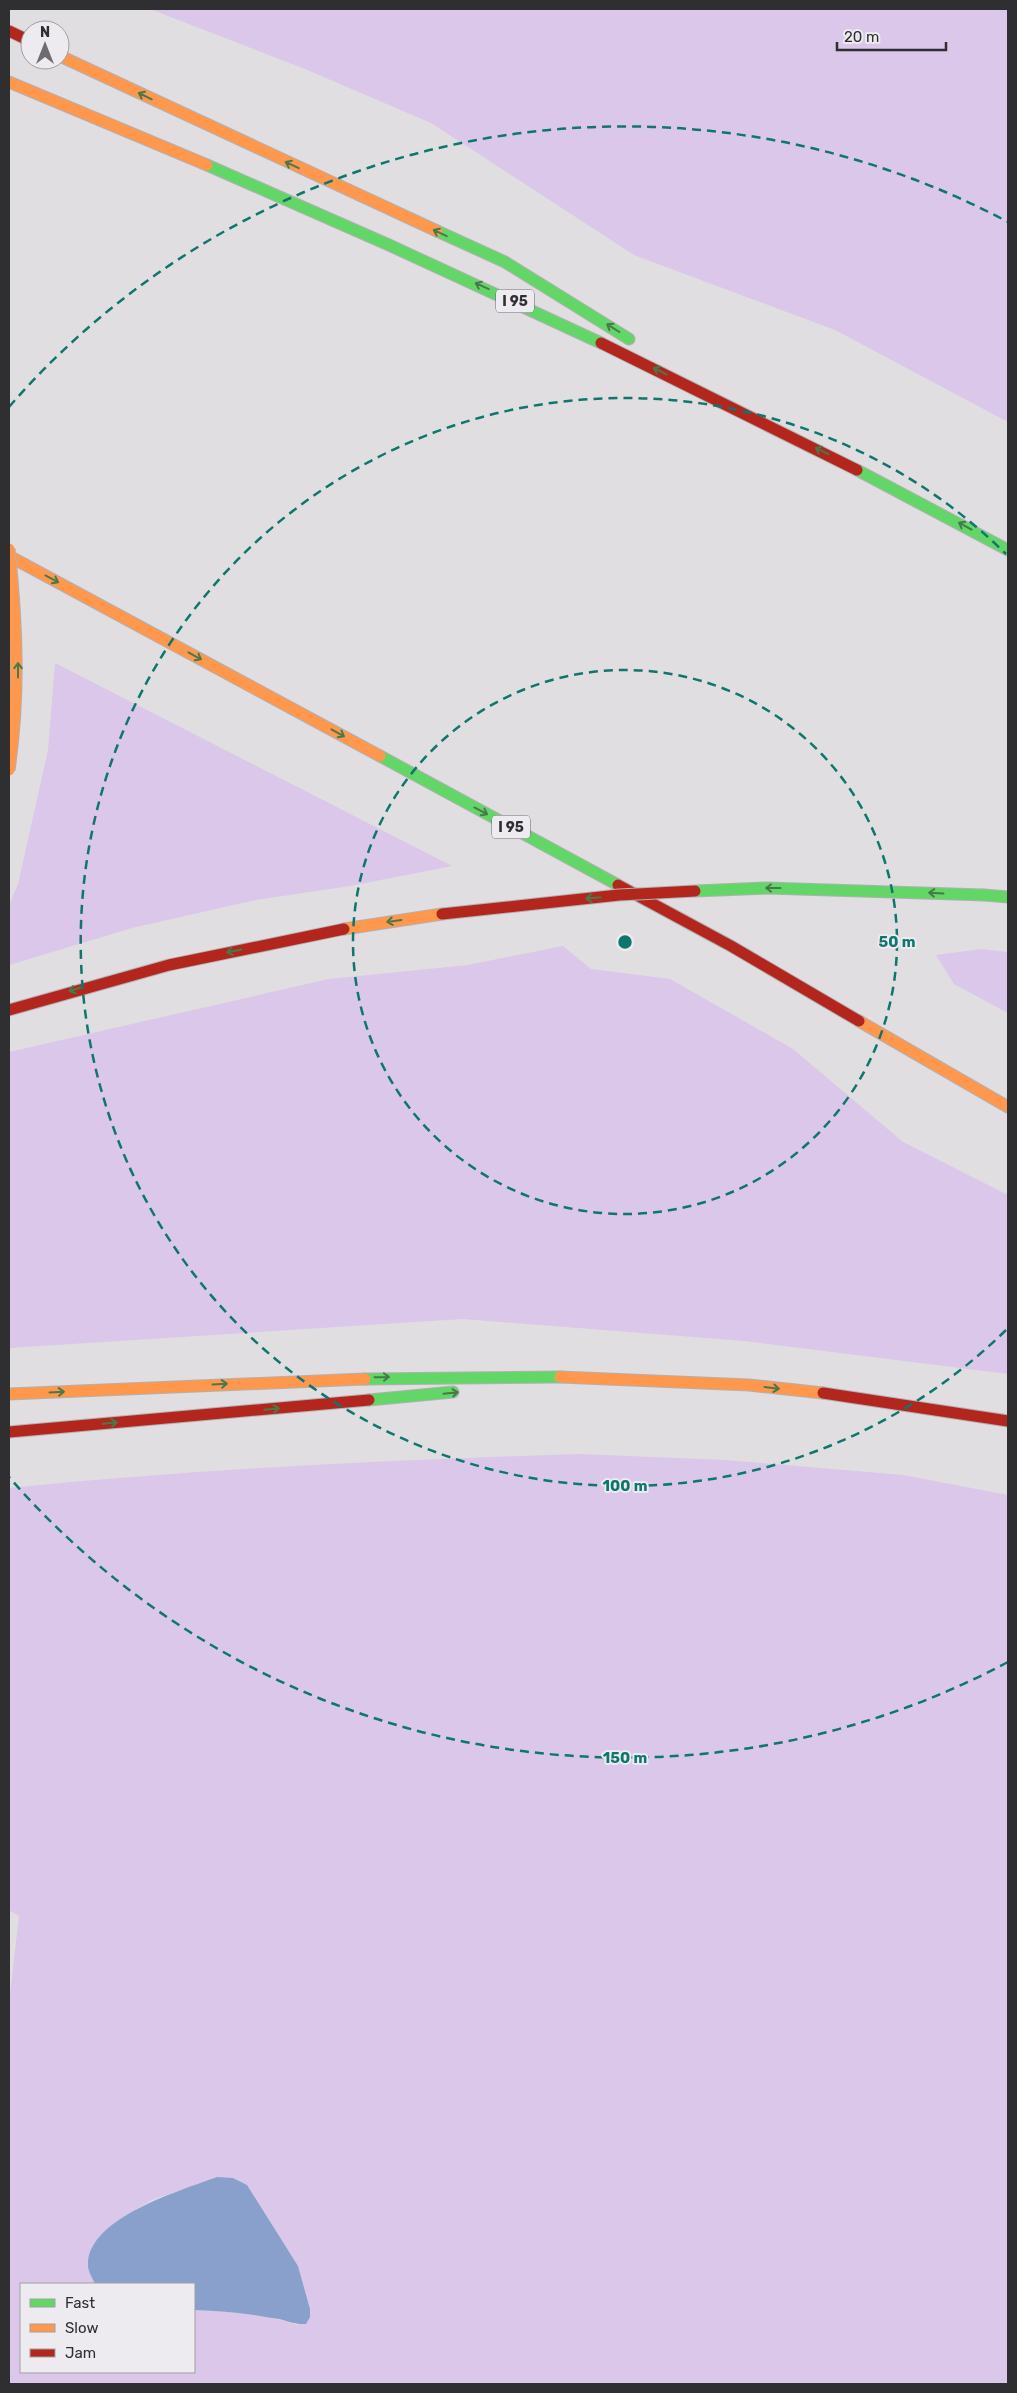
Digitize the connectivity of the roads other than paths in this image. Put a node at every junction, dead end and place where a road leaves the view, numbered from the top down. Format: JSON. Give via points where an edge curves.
{"nodes":[{"id":1,"x":70,"y":61,"type":"edge"},
{"id":2,"x":9,"y":82,"type":"edge"},
{"id":3,"x":640,"y":345,"type":"dead end"},
{"id":4,"x":674,"y":366,"type":"dead end"},
{"id":5,"x":758,"y":418,"type":"junction"},
{"id":6,"x":9,"y":549,"type":"edge"},
{"id":7,"x":1008,"y":550,"type":"edge"},
{"id":8,"x":9,"y":556,"type":"edge"},
{"id":9,"x":9,"y":770,"type":"edge"},
{"id":10,"x":1008,"y":897,"type":"edge"},
{"id":11,"x":9,"y":1010,"type":"edge"},
{"id":12,"x":1008,"y":1107,"type":"edge"},
{"id":13,"x":752,"y":1386,"type":"junction"},
{"id":14,"x":9,"y":1394,"type":"edge"},
{"id":15,"x":1008,"y":1421,"type":"edge"},
{"id":16,"x":9,"y":1432,"type":"edge"}],
"edges":[{"from":3,"to":1,"type":"highway","one_way":true,"via":[[505,262]]},
{"from":5,"to":2,"type":"highway","number":"I 95","one_way":true,"via":[[509,298],[214,167]]},
{"from":4,"to":5,"type":"highway"},
{"from":7,"to":5,"type":"highway","number":"I 95","one_way":true},
{"from":9,"to":6,"type":"highway","one_way":true,"bridge":true,"via":[[18,672],[18,632]]},
{"from":8,"to":12,"type":"highway","number":"I 95","one_way":true,"via":[[731,946]]},
{"from":10,"to":11,"type":"highway","one_way":true,"bridge":true,"via":[[767,888],[619,895],[442,914],[370,924],[219,954],[89,985]]},
{"from":14,"to":13,"type":"highway","one_way":true,"via":[[344,1378],[489,1375]]},
{"from":13,"to":15,"type":"highway","one_way":true},
{"from":16,"to":13,"type":"highway","one_way":true,"via":[[470,1391],[601,1384]]}]}
